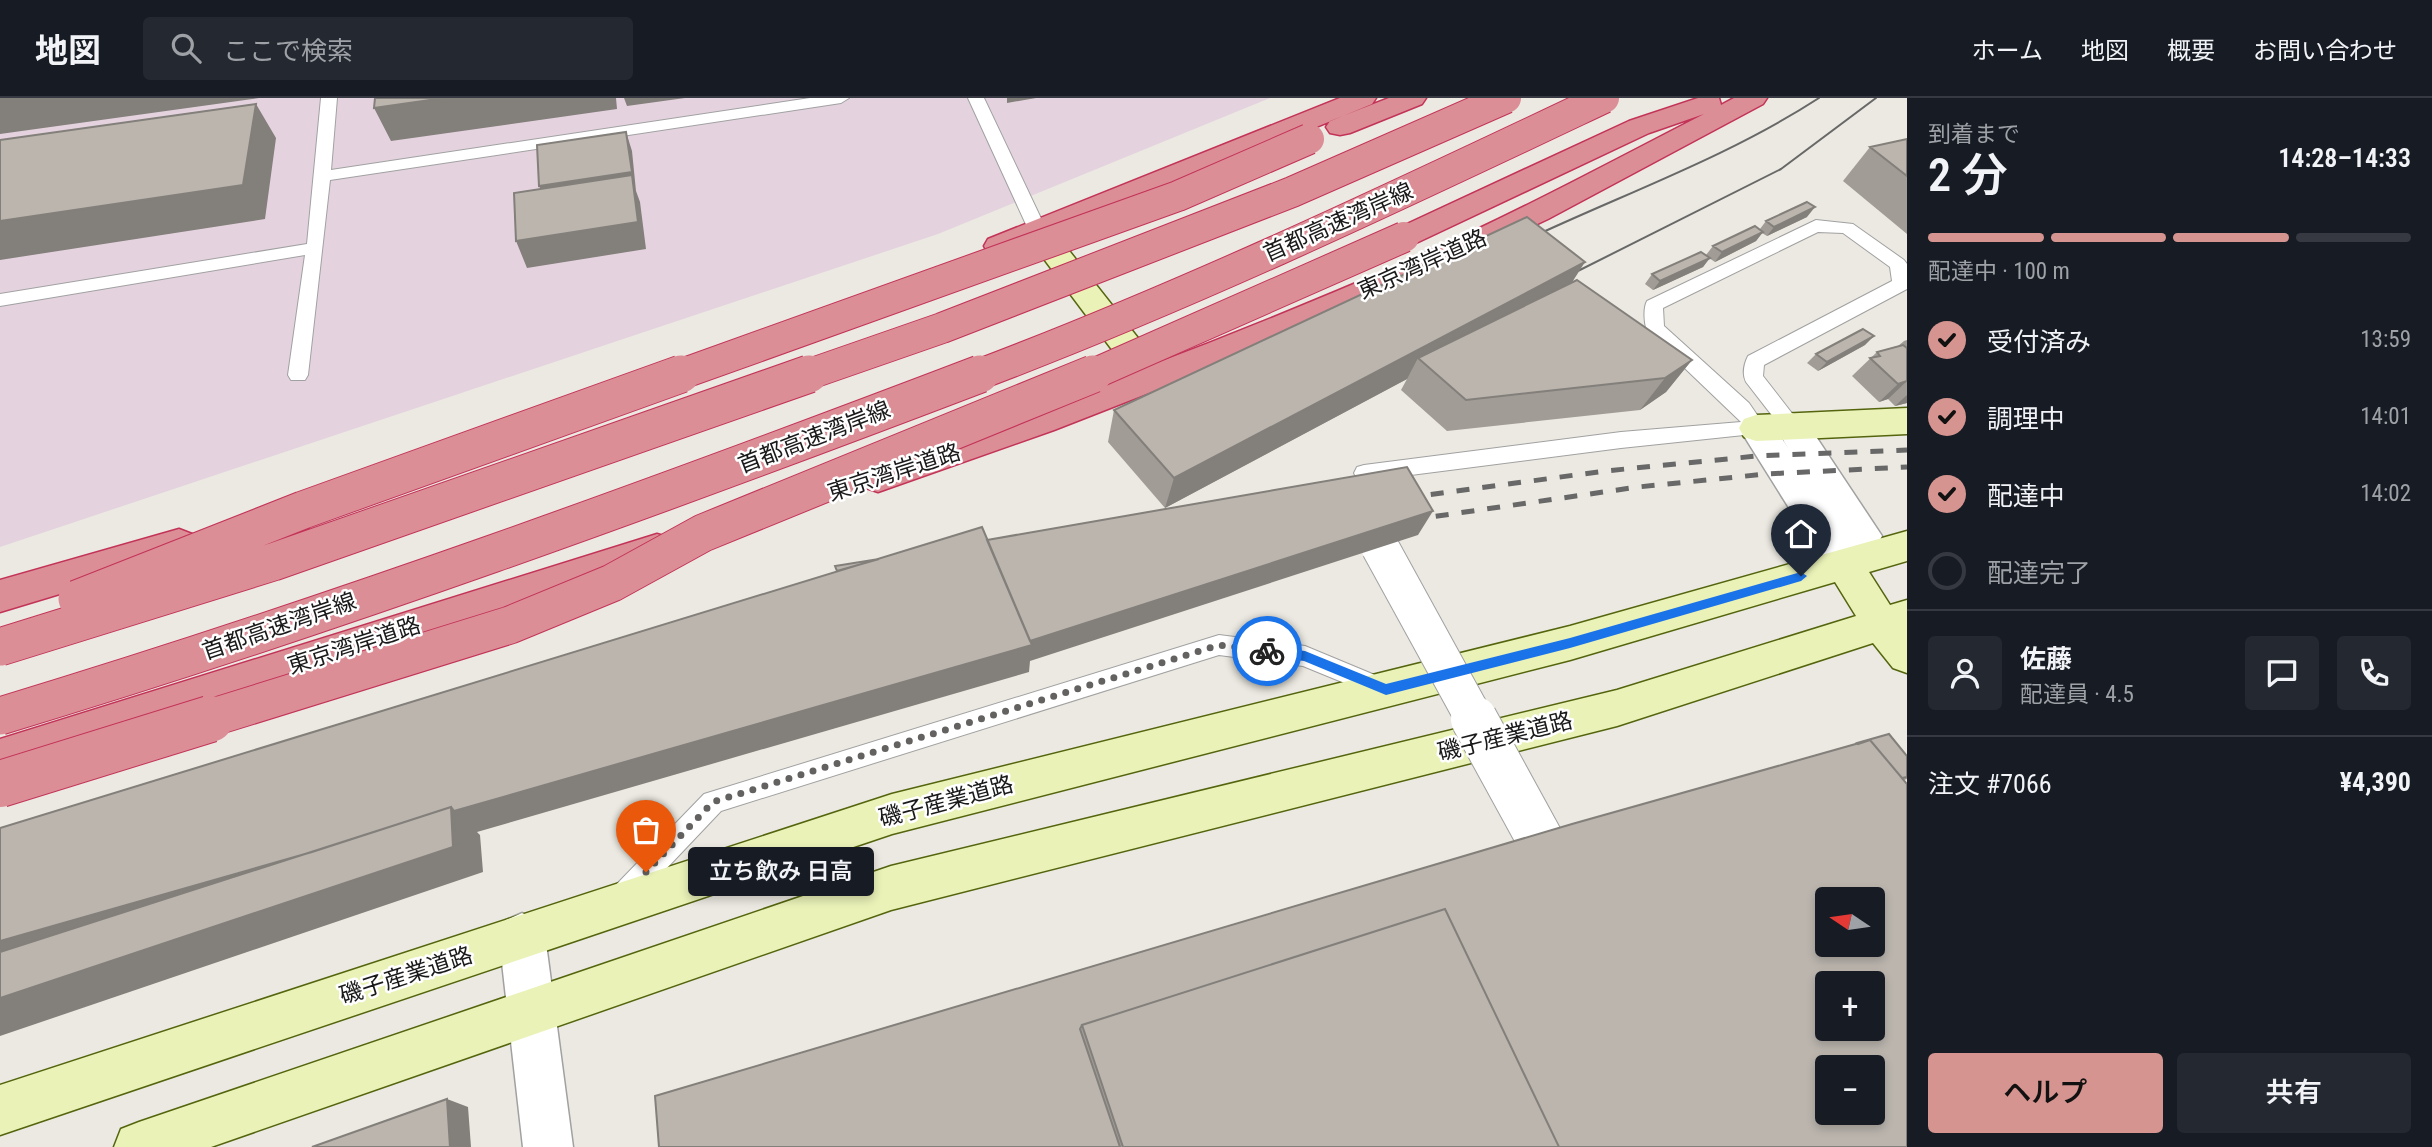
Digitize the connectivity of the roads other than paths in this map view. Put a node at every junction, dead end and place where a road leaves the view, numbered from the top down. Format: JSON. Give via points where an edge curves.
{"nodes":[{"id":1,"x":329,"y":98,"type":"edge"},
{"id":2,"x":841,"y":98,"type":"edge"},
{"id":3,"x":976,"y":98,"type":"edge"},
{"id":4,"x":1363,"y":98,"type":"edge"},
{"id":5,"x":1413,"y":98,"type":"edge"},
{"id":6,"x":1506,"y":98,"type":"edge"},
{"id":7,"x":1604,"y":98,"type":"edge"},
{"id":8,"x":1725,"y":98,"type":"edge"},
{"id":9,"x":1754,"y":98,"type":"edge"},
{"id":10,"x":322,"y":176,"type":"junction"},
{"id":11,"x":1038,"y":231,"type":"junction"},
{"id":12,"x":315,"y":248,"type":"junction"},
{"id":13,"x":0,"y":300,"type":"edge"},
{"id":14,"x":298,"y":375,"type":"dead end"},
{"id":15,"x":1152,"y":379,"type":"junction"},
{"id":16,"x":1907,"y":421,"type":"edge"},
{"id":17,"x":1791,"y":426,"type":"junction"},
{"id":18,"x":1756,"y":428,"type":"junction"},
{"id":19,"x":1364,"y":473,"type":"edge"},
{"id":20,"x":696,"y":537,"type":"junction"},
{"id":21,"x":1366,"y":537,"type":"edge"},
{"id":22,"x":1907,"y":546,"type":"edge"},
{"id":23,"x":1844,"y":564,"type":"junction"},
{"id":24,"x":0,"y":596,"type":"edge"},
{"id":25,"x":0,"y":629,"type":"edge"},
{"id":26,"x":1898,"y":632,"type":"edge"},
{"id":27,"x":0,"y":647,"type":"edge"},
{"id":28,"x":1386,"y":690,"type":"junction"},
{"id":29,"x":0,"y":716,"type":"edge"},
{"id":30,"x":0,"y":758,"type":"edge"},
{"id":31,"x":0,"y":769,"type":"edge"},
{"id":32,"x":0,"y":784,"type":"edge"},
{"id":33,"x":1553,"y":861,"type":"edge"},
{"id":34,"x":612,"y":906,"type":"junction"},
{"id":35,"x":522,"y":936,"type":"junction"},
{"id":36,"x":531,"y":1013,"type":"junction"},
{"id":37,"x":0,"y":1110,"type":"edge"},
{"id":38,"x":139,"y":1147,"type":"edge"},
{"id":39,"x":548,"y":1147,"type":"edge"}],
"edges":[{"from":1,"to":10,"type":"lane"},
{"from":2,"to":10,"type":"lane"},
{"from":3,"to":11,"type":"lane"},
{"from":4,"to":11,"type":"highway"},
{"from":5,"to":25,"type":"highway","bridge":true,"via":[[1178,196],[303,510]]},
{"from":6,"to":27,"type":"highway","name":"首都高速湾岸線","bridge":true,"via":[[1292,192],[942,328],[273,562]]},
{"from":7,"to":29,"type":"highway","name":"首都高速湾岸線","bridge":true,"via":[[1338,224],[1044,350],[667,492],[136,675]]},
{"from":8,"to":20,"type":"highway","bridge":true,"via":[[1639,127],[1076,382]]},
{"from":9,"to":15,"type":"highway","name":"東京湾岸道路","via":[[1538,212],[1416,269]]},
{"from":10,"to":12,"type":"lane"},
{"from":11,"to":15,"type":"street"},
{"from":11,"to":24,"type":"highway","via":[[404,478]]},
{"from":12,"to":13,"type":"lane"},
{"from":12,"to":14,"type":"lane"},
{"from":15,"to":30,"type":"highway","name":"東京湾岸道路","via":[[903,470]]},
{"from":16,"to":17,"type":"street"},
{"from":17,"to":18,"type":"street"},
{"from":17,"to":18,"type":"lane","via":[[1753,377],[1755,361],[1902,284],[1898,264],[1847,228],[1816,226],[1654,305],[1654,328],[1742,408]]},
{"from":17,"to":23,"type":"street","via":[[1864,536]]},
{"from":18,"to":19,"type":"lane"},
{"from":18,"to":23,"type":"street"},
{"from":20,"to":31,"type":"highway","bridge":true,"via":[[21,758]]},
{"from":20,"to":32,"type":"highway","bridge":true,"via":[[612,583],[510,625]]},
{"from":21,"to":33,"type":"street","bridge":true},
{"from":22,"to":23,"type":"street","name":"磯子産業道路"},
{"from":23,"to":26,"type":"street"},
{"from":23,"to":28,"type":"street","name":"磯子産業道路"},
{"from":26,"to":36,"type":"street","name":"磯子産業道路","via":[[1617,708],[891,888]]},
{"from":28,"to":34,"type":"street","name":"磯子産業道路","via":[[892,814]]},
{"from":28,"to":34,"type":"lane","via":[[1305,656],[1219,645],[713,802]]},
{"from":34,"to":35,"type":"street","name":"磯子産業道路"},
{"from":35,"to":36,"type":"street"},
{"from":35,"to":37,"type":"street","name":"磯子産業道路"},
{"from":36,"to":38,"type":"street","name":"磯子産業道路"},
{"from":36,"to":39,"type":"street"}]}
